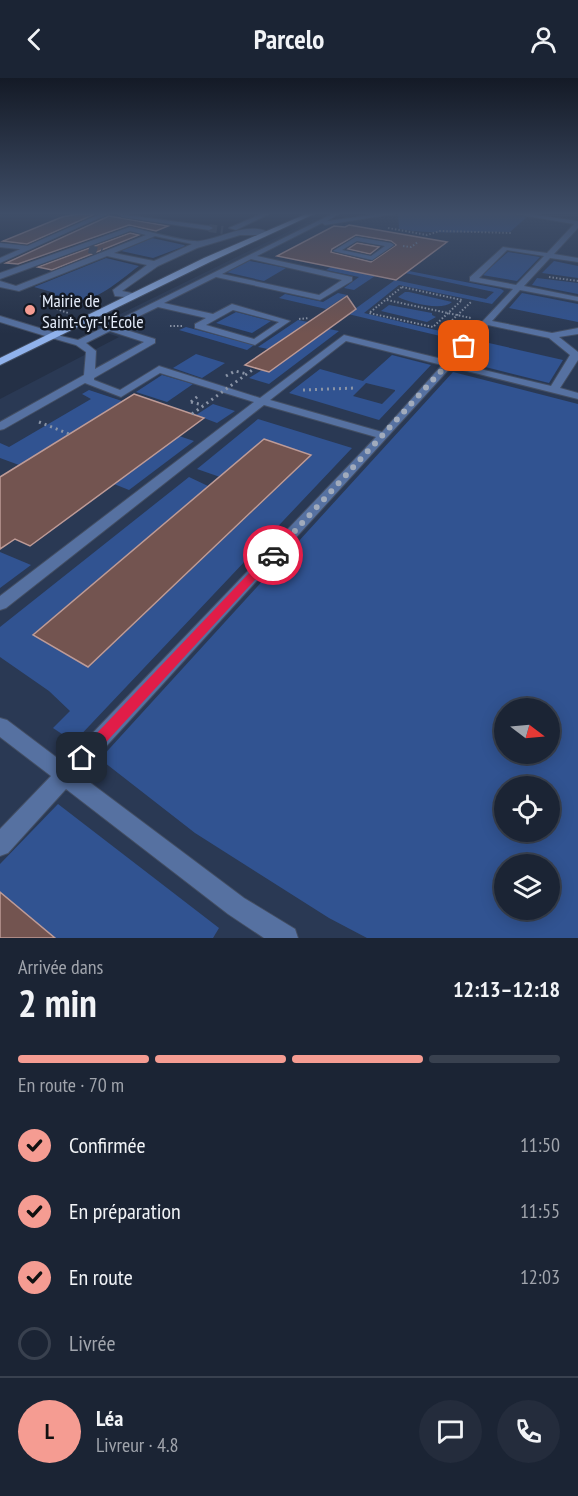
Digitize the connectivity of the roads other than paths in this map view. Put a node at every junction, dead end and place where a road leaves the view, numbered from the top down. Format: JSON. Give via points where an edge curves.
{"nodes":[{"id":1,"x":15,"y":254,"type":"edge"},
{"id":2,"x":60,"y":254,"type":"edge"},
{"id":3,"x":101,"y":254,"type":"tunnel mouth"},
{"id":4,"x":109,"y":254,"type":"tunnel mouth"},
{"id":5,"x":177,"y":254,"type":"edge"},
{"id":6,"x":221,"y":254,"type":"edge"},
{"id":7,"x":256,"y":254,"type":"edge"},
{"id":8,"x":345,"y":254,"type":"edge"},
{"id":9,"x":353,"y":254,"type":"edge"},
{"id":10,"x":378,"y":254,"type":"edge"},
{"id":11,"x":499,"y":254,"type":"edge"},
{"id":12,"x":544,"y":254,"type":"edge"},
{"id":13,"x":549,"y":255,"type":"junction"},
{"id":14,"x":250,"y":257,"type":"junction"},
{"id":15,"x":336,"y":260,"type":"dead end"},
{"id":16,"x":578,"y":260,"type":"edge"},
{"id":17,"x":0,"y":261,"type":"edge"},
{"id":18,"x":154,"y":264,"type":"junction"},
{"id":19,"x":326,"y":266,"type":"dead end"},
{"id":20,"x":316,"y":272,"type":"junction"},
{"id":21,"x":215,"y":275,"type":"junction"},
{"id":22,"x":0,"y":276,"type":"edge"},
{"id":23,"x":0,"y":284,"type":"edge"},
{"id":24,"x":519,"y":287,"type":"junction"},
{"id":25,"x":287,"y":290,"type":"junction"},
{"id":26,"x":133,"y":296,"type":"junction"},
{"id":27,"x":276,"y":297,"type":"dead end"},
{"id":28,"x":578,"y":299,"type":"edge"},
{"id":29,"x":158,"y":303,"type":"junction"},
{"id":30,"x":262,"y":305,"type":"dead end"},
{"id":31,"x":250,"y":312,"type":"junction"},
{"id":32,"x":215,"y":317,"type":"junction"},
{"id":33,"x":0,"y":319,"type":"edge"},
{"id":34,"x":486,"y":321,"type":"junction"},
{"id":35,"x":108,"y":328,"type":"junction"},
{"id":36,"x":578,"y":331,"type":"edge"},
{"id":37,"x":50,"y":334,"type":"junction"},
{"id":38,"x":552,"y":336,"type":"junction"},
{"id":39,"x":79,"y":343,"type":"junction"},
{"id":40,"x":0,"y":355,"type":"edge"},
{"id":41,"x":576,"y":356,"type":"edge"},
{"id":42,"x":0,"y":362,"type":"edge"},
{"id":43,"x":448,"y":364,"type":"junction"},
{"id":44,"x":88,"y":378,"type":"junction"},
{"id":45,"x":554,"y":390,"type":"junction"},
{"id":46,"x":578,"y":396,"type":"edge"},
{"id":47,"x":260,"y":401,"type":"junction"},
{"id":48,"x":0,"y":427,"type":"edge"},
{"id":49,"x":384,"y":436,"type":"junction"},
{"id":50,"x":0,"y":604,"type":"edge"},
{"id":51,"x":0,"y":726,"type":"edge"},
{"id":52,"x":66,"y":776,"type":"junction"},
{"id":53,"x":0,"y":845,"type":"edge"},
{"id":54,"x":286,"y":938,"type":"edge"}],
"edges":[{"from":1,"to":17,"type":"street"},
{"from":2,"to":22,"type":"street"},
{"from":3,"to":23,"type":"street","via":[[16,289]]},
{"from":4,"to":18,"type":"street"},
{"from":5,"to":18,"type":"street"},
{"from":6,"to":26,"type":"main road"},
{"from":7,"to":14,"type":"lane"},
{"from":8,"to":15,"type":"lane"},
{"from":9,"to":10,"type":"lane","via":[[372,258]]},
{"from":11,"to":24,"type":"lane","via":[[472,279]]},
{"from":12,"to":13,"type":"lane"},
{"from":13,"to":16,"type":"lane"},
{"from":13,"to":24,"type":"lane"},
{"from":14,"to":20,"type":"lane"},
{"from":14,"to":21,"type":"lane"},
{"from":18,"to":26,"type":"street","via":[[117,290],[118,294]]},
{"from":19,"to":20,"type":"lane"},
{"from":20,"to":25,"type":"lane","via":[[349,279],[320,298]]},
{"from":21,"to":25,"type":"lane"},
{"from":21,"to":29,"type":"lane"},
{"from":24,"to":28,"type":"lane"},
{"from":24,"to":34,"type":"lane"},
{"from":25,"to":27,"type":"lane"},
{"from":26,"to":37,"type":"main road","via":[[112,302]]},
{"from":29,"to":32,"type":"lane"},
{"from":29,"to":35,"type":"lane"},
{"from":30,"to":31,"type":"lane"},
{"from":31,"to":32,"type":"lane","via":[[232,307]]},
{"from":31,"to":32,"type":"lane","via":[[286,321],[255,342],[198,326]]},
{"from":33,"to":37,"type":"street"},
{"from":34,"to":38,"type":"lane"},
{"from":34,"to":43,"type":"lane"},
{"from":35,"to":39,"type":"lane"},
{"from":35,"to":44,"type":"lane","via":[[152,341]]},
{"from":36,"to":38,"type":"lane"},
{"from":37,"to":39,"type":"lane"},
{"from":37,"to":40,"type":"main road"},
{"from":37,"to":42,"type":"main road"},
{"from":38,"to":41,"type":"lane"},
{"from":39,"to":44,"type":"lane","via":[[91,351]]},
{"from":41,"to":45,"type":"lane"},
{"from":43,"to":45,"type":"lane"},
{"from":43,"to":47,"type":"lane","via":[[344,338]]},
{"from":43,"to":49,"type":"lane"},
{"from":44,"to":47,"type":"lane","via":[[89,382],[121,394],[159,369]]},
{"from":44,"to":48,"type":"lane"},
{"from":45,"to":46,"type":"lane"},
{"from":47,"to":49,"type":"lane"},
{"from":47,"to":50,"type":"lane"},
{"from":49,"to":52,"type":"lane"},
{"from":51,"to":52,"type":"lane"},
{"from":52,"to":53,"type":"lane"},
{"from":52,"to":54,"type":"lane","via":[[236,906]]}]}
